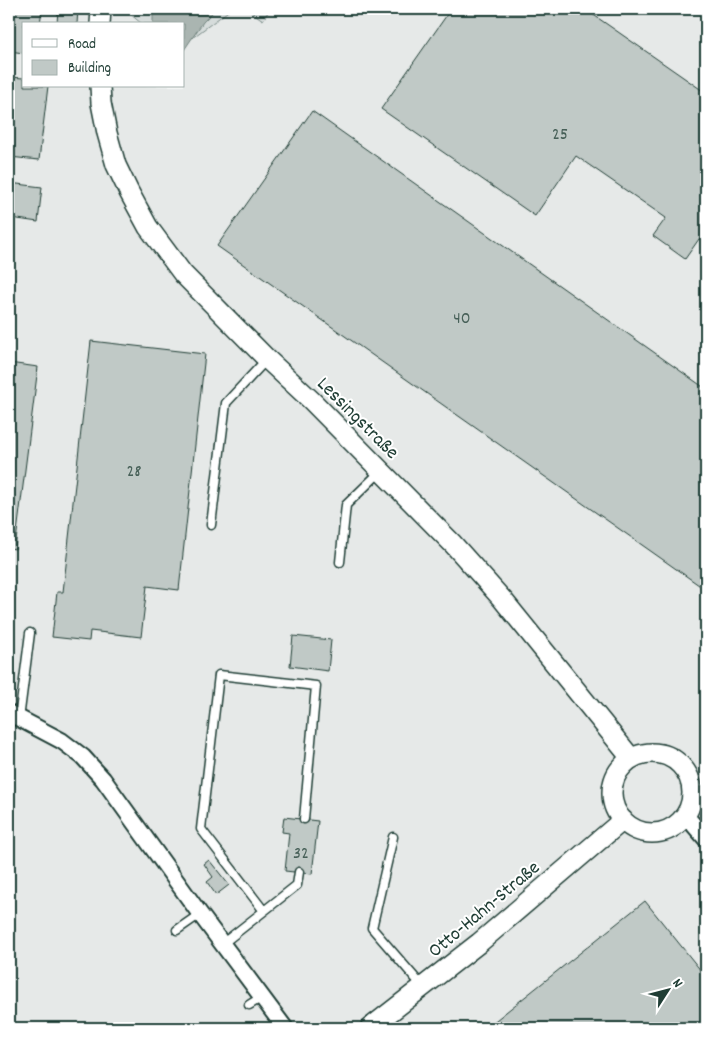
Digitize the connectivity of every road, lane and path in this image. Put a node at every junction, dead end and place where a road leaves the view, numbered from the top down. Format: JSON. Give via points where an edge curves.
{"nodes":[{"id":1,"x":101,"y":9,"type":"edge"},
{"id":2,"x":100,"y":22,"type":"edge"},
{"id":3,"x":100,"y":88,"type":"edge"},
{"id":4,"x":267,"y":359,"type":"junction"},
{"id":5,"x":381,"y":472,"type":"junction"},
{"id":6,"x":211,"y":526,"type":"dead end"},
{"id":7,"x":340,"y":562,"type":"dead end"},
{"id":8,"x":30,"y":633,"type":"dead end"},
{"id":9,"x":12,"y":718,"type":"edge"},
{"id":10,"x":631,"y":758,"type":"junction"},
{"id":11,"x":686,"y":816,"type":"junction"},
{"id":12,"x":304,"y":819,"type":"dead end"},
{"id":13,"x":623,"y":820,"type":"junction"},
{"id":14,"x":393,"y":837,"type":"dead end"},
{"id":15,"x":706,"y":839,"type":"edge"},
{"id":16,"x":299,"y":872,"type":"dead end"},
{"id":17,"x":264,"y":911,"type":"junction"},
{"id":18,"x":200,"y":914,"type":"junction"},
{"id":19,"x":177,"y":930,"type":"dead end"},
{"id":20,"x":222,"y":944,"type":"junction"},
{"id":21,"x":422,"y":987,"type":"junction"},
{"id":22,"x":286,"y":1028,"type":"edge"},
{"id":23,"x":370,"y":1028,"type":"edge"}],
"edges":[{"from":1,"to":2,"type":"street"},
{"from":3,"to":4,"type":"street","name":"Lessingstraße","via":[[116,165],[148,227],[183,274]]},
{"from":4,"to":5,"type":"street","name":"Lessingstraße"},
{"from":4,"to":6,"type":"lane","via":[[226,402]]},
{"from":5,"to":7,"type":"lane","via":[[346,505]]},
{"from":5,"to":10,"type":"street","name":"Lessingstraße","via":[[503,600]]},
{"from":8,"to":9,"type":"lane"},
{"from":9,"to":18,"type":"street","via":[[62,741],[83,757]]},
{"from":10,"to":11,"type":"street","via":[[642,754],[666,755],[683,768],[693,796]]},
{"from":10,"to":13,"type":"street","via":[[622,766],[612,787],[612,799]]},
{"from":11,"to":13,"type":"street","via":[[671,828],[659,832],[633,828]]},
{"from":11,"to":15,"type":"street"},
{"from":12,"to":17,"type":"lane","via":[[316,686],[219,675],[201,829]]},
{"from":13,"to":21,"type":"street","name":"Otto-Hahn-Straße","via":[[479,943]]},
{"from":14,"to":21,"type":"lane","via":[[372,928]]},
{"from":16,"to":17,"type":"lane","via":[[298,885]]},
{"from":17,"to":20,"type":"lane"},
{"from":18,"to":19,"type":"lane"},
{"from":18,"to":20,"type":"street"},
{"from":20,"to":22,"type":"street","via":[[256,1001]]},
{"from":21,"to":23,"type":"street","name":"Otto-Hahn-Straße"}]}
